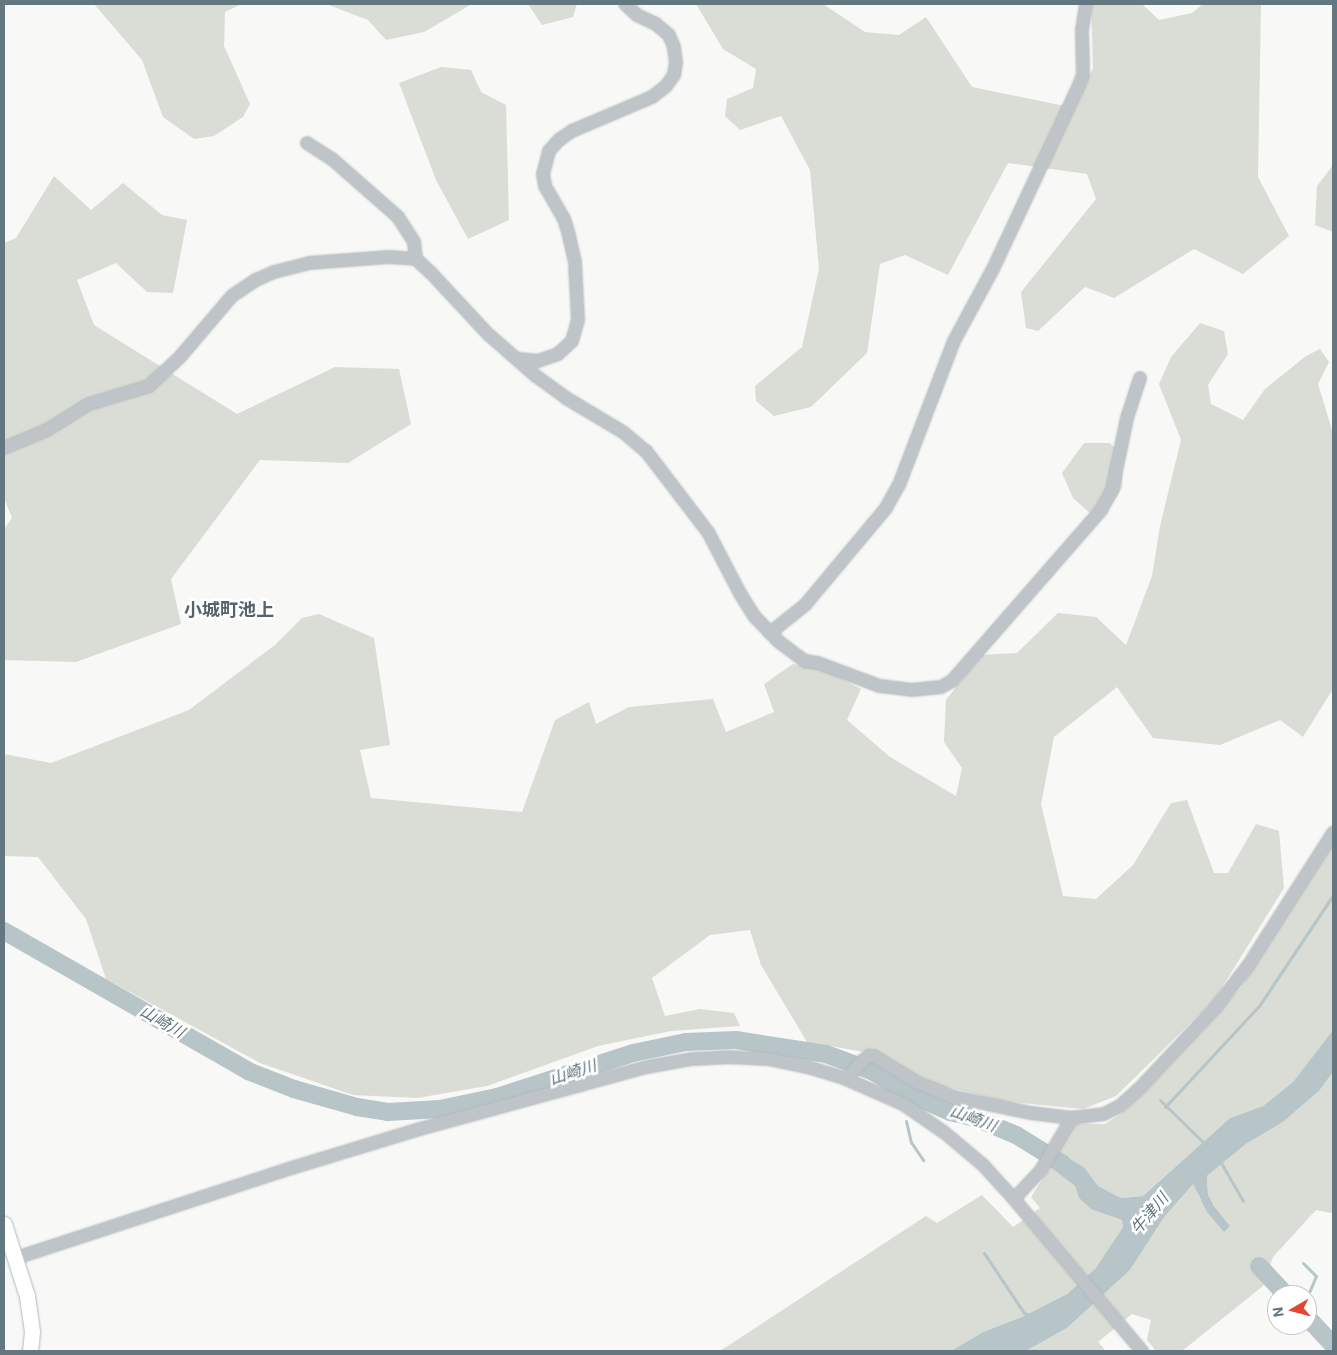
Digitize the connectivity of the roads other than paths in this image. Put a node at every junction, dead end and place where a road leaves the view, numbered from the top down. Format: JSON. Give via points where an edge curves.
{"nodes":[{"id":1,"x":625,"y":4,"type":"edge"},
{"id":2,"x":1086,"y":4,"type":"edge"},
{"id":3,"x":308,"y":143,"type":"dead end"},
{"id":4,"x":416,"y":260,"type":"junction"},
{"id":5,"x":519,"y":359,"type":"junction"},
{"id":6,"x":1140,"y":378,"type":"dead end"},
{"id":7,"x":4,"y":448,"type":"edge"},
{"id":8,"x":770,"y":633,"type":"junction"},
{"id":9,"x":1333,"y":834,"type":"edge"},
{"id":10,"x":848,"y":1075,"type":"junction"},
{"id":11,"x":1072,"y":1118,"type":"junction"},
{"id":12,"x":1014,"y":1199,"type":"junction"},
{"id":13,"x":4,"y":1224,"type":"edge"},
{"id":14,"x":16,"y":1258,"type":"junction"},
{"id":15,"x":30,"y":1351,"type":"edge"},
{"id":16,"x":1142,"y":1351,"type":"edge"}],
"edges":[{"from":1,"to":5,"type":"street","via":[[669,34],[676,62],[674,75],[652,96],[572,131],[548,151],[543,174],[545,186],[564,219],[569,235],[575,262],[578,320],[572,341],[558,354],[538,361]]},
{"from":2,"to":8,"type":"street","via":[[1082,30],[1083,75],[994,269],[954,341],[899,485],[886,508],[805,605]]},
{"from":3,"to":4,"type":"street","via":[[332,159],[398,218],[414,242]]},
{"from":4,"to":5,"type":"street","via":[[488,334]]},
{"from":4,"to":7,"type":"street","via":[[389,257],[309,263],[265,276],[232,296],[180,357],[149,386],[89,404],[47,430]]},
{"from":5,"to":8,"type":"street","via":[[566,398],[623,432],[646,451],[708,532],[741,595]]},
{"from":6,"to":8,"type":"street","via":[[1127,418],[1112,490],[1101,510],[952,681],[940,687],[912,690],[880,686],[805,662]]},
{"from":9,"to":11,"type":"street","via":[[1248,966],[1216,1007],[1120,1106],[1104,1114]]},
{"from":10,"to":11,"type":"street","via":[[862,1061],[874,1056],[918,1083],[954,1097],[998,1108]]},
{"from":10,"to":12,"type":"street","via":[[903,1104],[945,1133],[983,1165]]},
{"from":10,"to":14,"type":"street","via":[[768,1059],[727,1057],[647,1067],[420,1129]]},
{"from":11,"to":12,"type":"street","via":[[1041,1170]]},
{"from":12,"to":16,"type":"street"},
{"from":13,"to":14,"type":"main road"},
{"from":14,"to":15,"type":"main road","via":[[27,1296],[32,1332]]}]}
